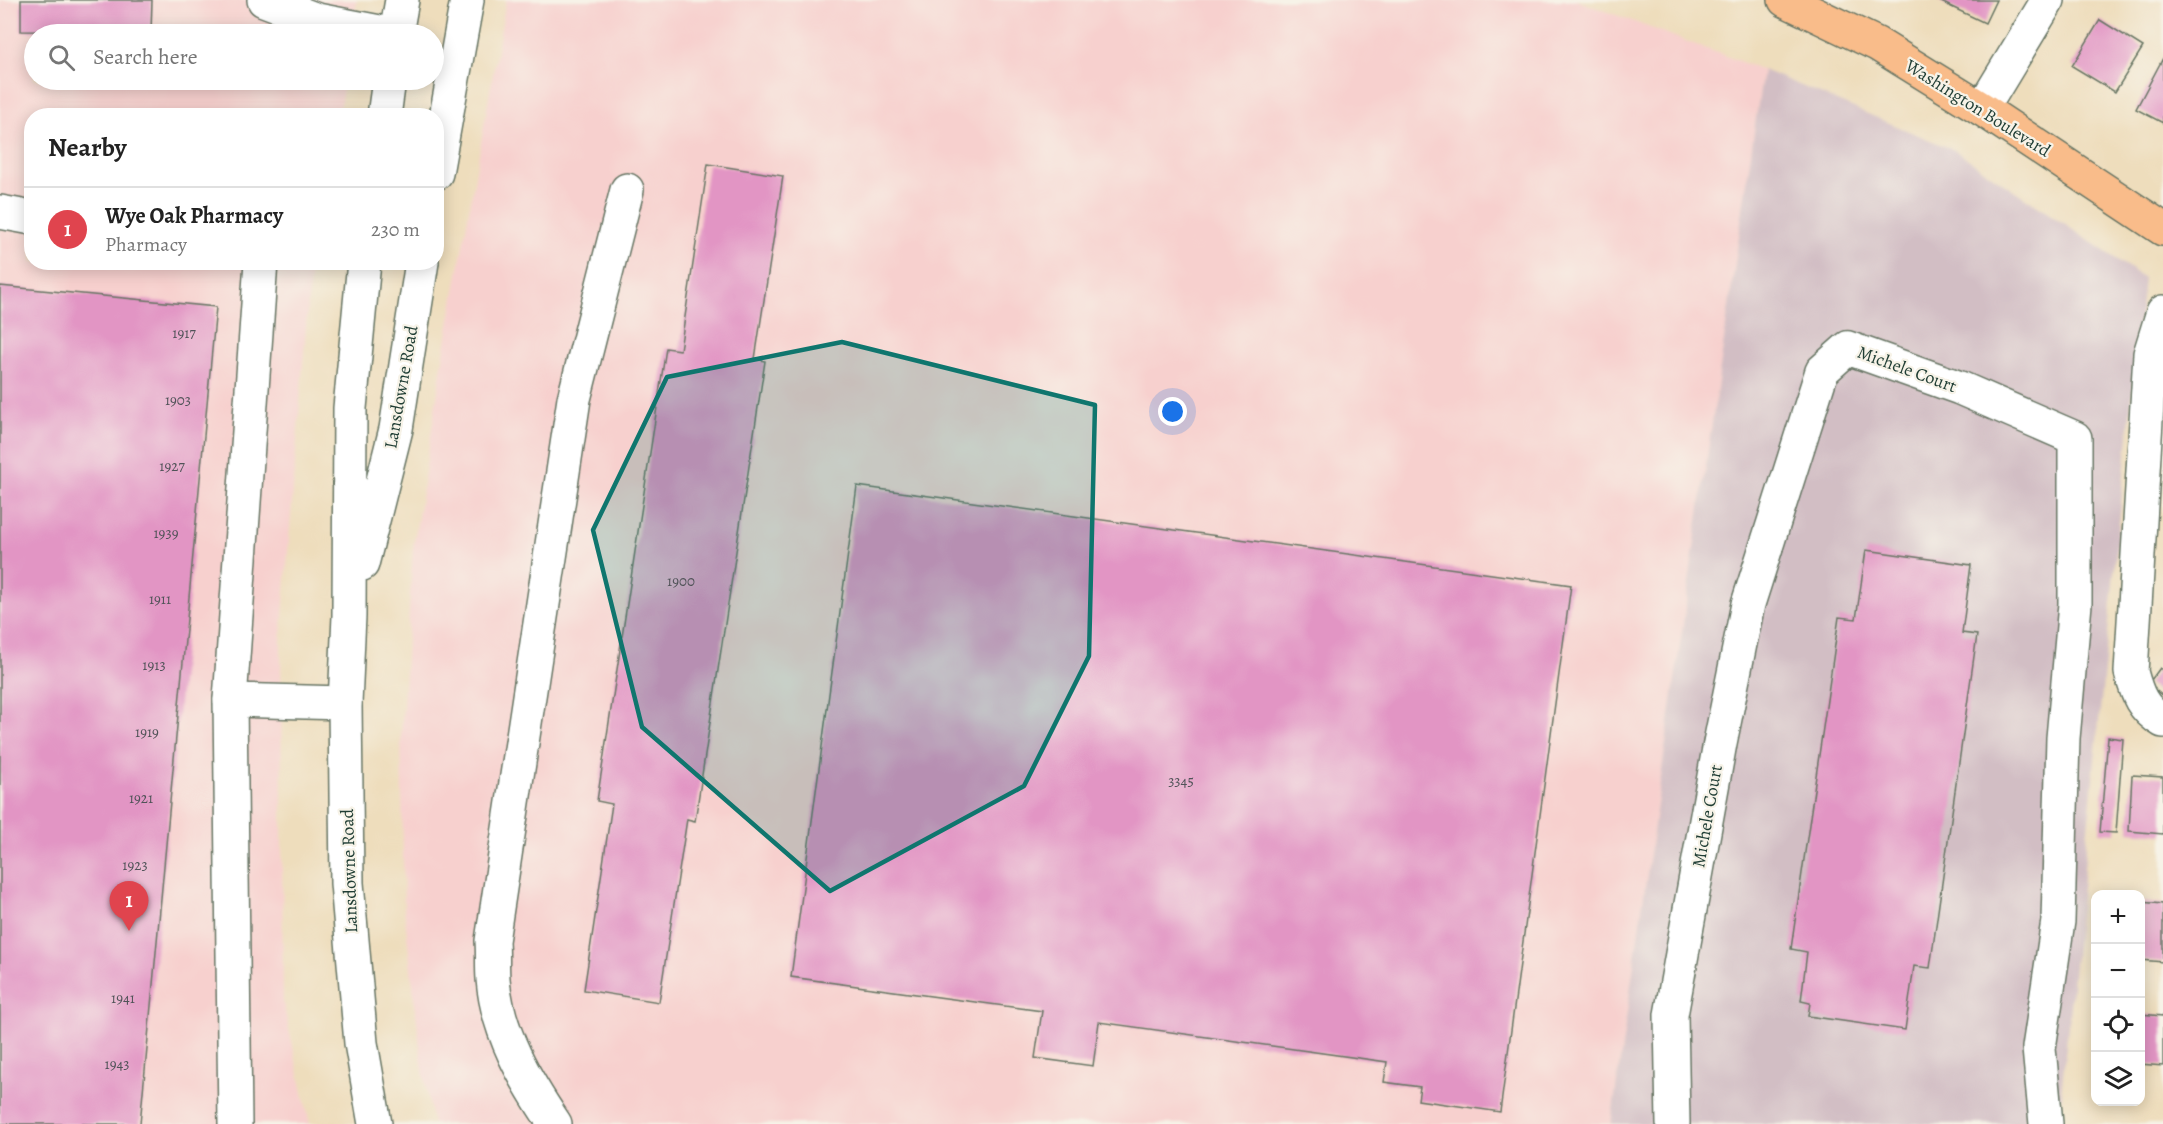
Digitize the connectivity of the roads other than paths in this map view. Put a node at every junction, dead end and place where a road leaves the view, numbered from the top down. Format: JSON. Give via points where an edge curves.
{"nodes":[{"id":1,"x":264,"y":0,"type":"edge"},
{"id":2,"x":402,"y":0,"type":"edge"},
{"id":3,"x":467,"y":0,"type":"edge"},
{"id":4,"x":1785,"y":0,"type":"edge"},
{"id":5,"x":2048,"y":0,"type":"edge"},
{"id":6,"x":338,"y":24,"type":"edge"},
{"id":7,"x":398,"y":24,"type":"edge"},
{"id":8,"x":445,"y":49,"type":"edge"},
{"id":9,"x":388,"y":90,"type":"edge"},
{"id":10,"x":442,"y":90,"type":"edge"},
{"id":11,"x":385,"y":108,"type":"edge"},
{"id":12,"x":441,"y":108,"type":"edge"},
{"id":13,"x":1982,"y":109,"type":"junction"},
{"id":14,"x":627,"y":190,"type":"dead end"},
{"id":15,"x":0,"y":212,"type":"edge"},
{"id":16,"x":24,"y":216,"type":"edge"},
{"id":17,"x":2162,"y":227,"type":"edge"},
{"id":18,"x":260,"y":270,"type":"edge"},
{"id":19,"x":360,"y":270,"type":"edge"},
{"id":20,"x":421,"y":270,"type":"edge"},
{"id":21,"x":2163,"y":312,"type":"edge"},
{"id":22,"x":350,"y":616,"type":"junction"},
{"id":23,"x":230,"y":700,"type":"junction"},
{"id":24,"x":345,"y":703,"type":"junction"},
{"id":25,"x":2163,"y":721,"type":"edge"},
{"id":26,"x":234,"y":1124,"type":"edge"},
{"id":27,"x":375,"y":1124,"type":"edge"},
{"id":28,"x":555,"y":1124,"type":"edge"},
{"id":29,"x":1673,"y":1124,"type":"edge"},
{"id":30,"x":2046,"y":1124,"type":"edge"}],
"edges":[{"from":1,"to":6,"type":"street"},
{"from":2,"to":7,"type":"street"},
{"from":3,"to":8,"type":"street"},
{"from":4,"to":13,"type":"main road","name":"Washington Boulevard","via":[[1876,44]]},
{"from":5,"to":13,"type":"street"},
{"from":9,"to":11,"type":"street"},
{"from":10,"to":12,"type":"street"},
{"from":13,"to":17,"type":"main road","name":"Washington Boulevard"},
{"from":14,"to":28,"type":"street","via":[[574,399],[492,941],[493,980],[501,1021],[520,1067]]},
{"from":15,"to":16,"type":"street"},
{"from":18,"to":23,"type":"street"},
{"from":19,"to":22,"type":"street","name":"Lansdowne Road","via":[[350,408]]},
{"from":20,"to":22,"type":"street","name":"Lansdowne Road","via":[[396,429]]},
{"from":21,"to":25,"type":"street","via":[[2150,354],[2131,672],[2138,697],[2153,716]]},
{"from":22,"to":24,"type":"street","name":"Lansdowne Road"},
{"from":23,"to":24,"type":"street"},
{"from":23,"to":26,"type":"street"},
{"from":24,"to":27,"type":"street","name":"Lansdowne Road","via":[[346,884],[361,1043]]},
{"from":29,"to":30,"type":"street","name":"Michele Court","via":[[1671,1015],[1748,604],[1822,371],[1848,348],[1960,388],[2075,438],[2075,604],[2063,738],[2058,921],[2039,1047]]}]}
